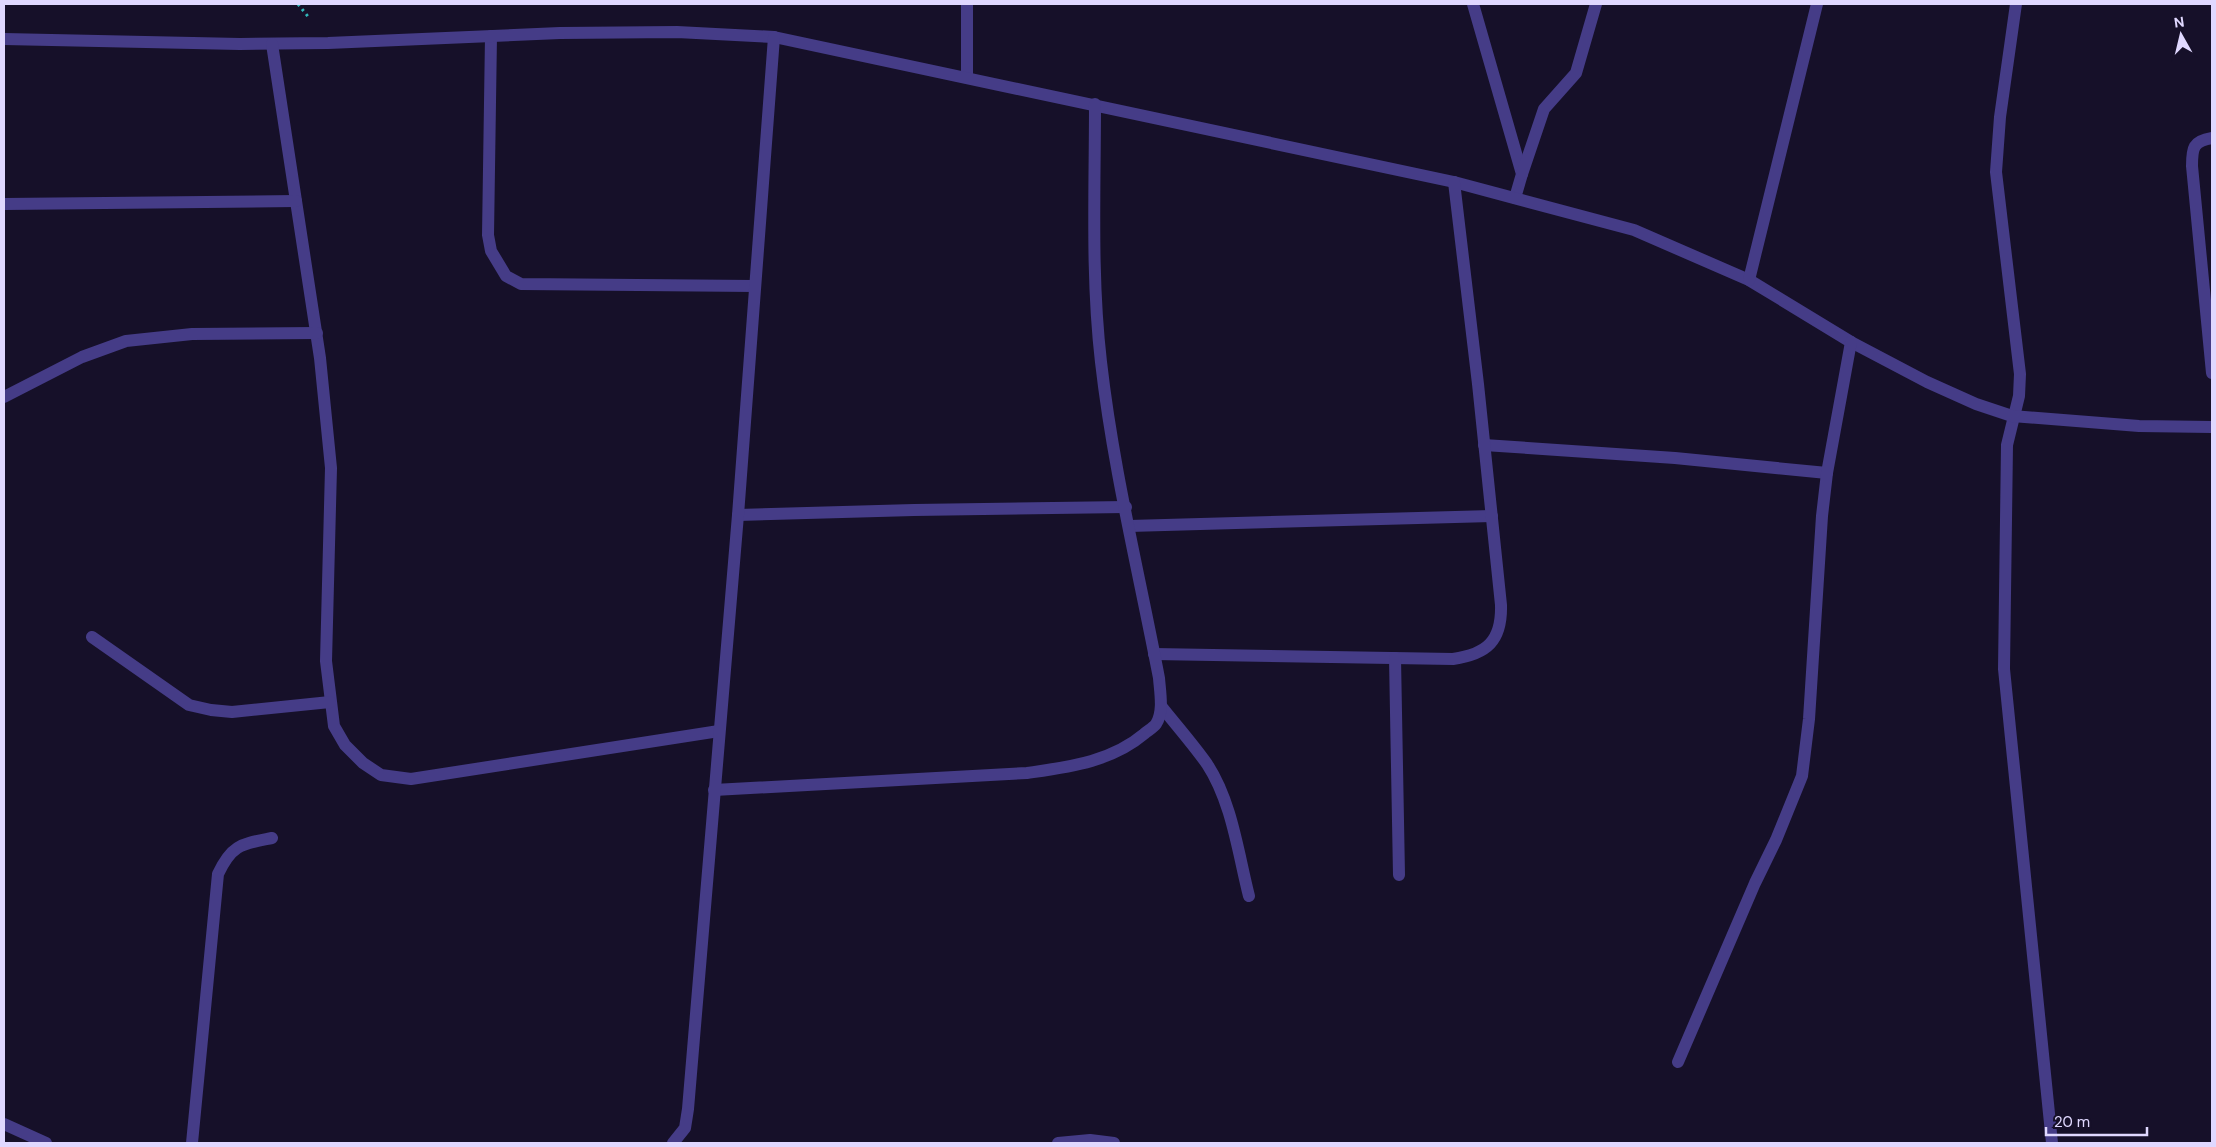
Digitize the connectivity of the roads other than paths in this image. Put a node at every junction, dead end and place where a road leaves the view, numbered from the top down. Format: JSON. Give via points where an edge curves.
{"nodes":[{"id":1,"x":967,"y":4,"type":"edge"},
{"id":2,"x":1473,"y":4,"type":"edge"},
{"id":3,"x":1596,"y":4,"type":"edge"},
{"id":4,"x":1817,"y":4,"type":"edge"},
{"id":5,"x":2016,"y":4,"type":"edge"},
{"id":6,"x":492,"y":36,"type":"junction"},
{"id":7,"x":774,"y":38,"type":"junction"},
{"id":8,"x":4,"y":39,"type":"edge"},
{"id":9,"x":272,"y":44,"type":"junction"},
{"id":10,"x":967,"y":78,"type":"junction"},
{"id":11,"x":1095,"y":104,"type":"junction"},
{"id":12,"x":2212,"y":138,"type":"edge"},
{"id":13,"x":1522,"y":174,"type":"junction"},
{"id":14,"x":1454,"y":182,"type":"junction"},
{"id":15,"x":1514,"y":198,"type":"junction"},
{"id":16,"x":296,"y":202,"type":"junction"},
{"id":17,"x":4,"y":204,"type":"edge"},
{"id":18,"x":1749,"y":280,"type":"junction"},
{"id":19,"x":755,"y":286,"type":"junction"},
{"id":20,"x":317,"y":333,"type":"junction"},
{"id":21,"x":1851,"y":342,"type":"junction"},
{"id":22,"x":2212,"y":373,"type":"edge"},
{"id":23,"x":4,"y":397,"type":"edge"},
{"id":24,"x":2012,"y":416,"type":"junction"},
{"id":25,"x":2212,"y":427,"type":"edge"},
{"id":26,"x":1484,"y":445,"type":"junction"},
{"id":27,"x":1827,"y":473,"type":"junction"},
{"id":28,"x":1126,"y":507,"type":"junction"},
{"id":29,"x":738,"y":515,"type":"junction"},
{"id":30,"x":1492,"y":516,"type":"junction"},
{"id":31,"x":1130,"y":526,"type":"junction"},
{"id":32,"x":92,"y":637,"type":"dead end"},
{"id":33,"x":1154,"y":654,"type":"junction"},
{"id":34,"x":1395,"y":658,"type":"junction"},
{"id":35,"x":330,"y":702,"type":"junction"},
{"id":36,"x":1161,"y":706,"type":"junction"},
{"id":37,"x":718,"y":731,"type":"junction"},
{"id":38,"x":714,"y":790,"type":"junction"},
{"id":39,"x":272,"y":838,"type":"dead end"},
{"id":40,"x":1399,"y":874,"type":"dead end"},
{"id":41,"x":1249,"y":896,"type":"dead end"},
{"id":42,"x":1678,"y":1062,"type":"dead end"},
{"id":43,"x":4,"y":1124,"type":"edge"},
{"id":44,"x":46,"y":1143,"type":"edge"},
{"id":45,"x":192,"y":1143,"type":"edge"},
{"id":46,"x":673,"y":1143,"type":"edge"},
{"id":47,"x":1058,"y":1143,"type":"edge"},
{"id":48,"x":1114,"y":1143,"type":"edge"},
{"id":49,"x":2052,"y":1143,"type":"edge"}],
"edges":[{"from":1,"to":10,"type":"street"},
{"from":2,"to":13,"type":"street"},
{"from":3,"to":13,"type":"street","via":[[1576,73],[1544,109]]},
{"from":4,"to":18,"type":"street"},
{"from":5,"to":24,"type":"street","via":[[2000,117],[1996,172],[2020,374],[2019,396]]},
{"from":6,"to":7,"type":"street","via":[[677,32]]},
{"from":6,"to":9,"type":"street"},
{"from":6,"to":19,"type":"street","via":[[488,236],[491,251],[506,276],[521,284]]},
{"from":7,"to":10,"type":"street"},
{"from":7,"to":19,"type":"street"},
{"from":8,"to":9,"type":"street"},
{"from":9,"to":16,"type":"street"},
{"from":10,"to":11,"type":"street"},
{"from":11,"to":14,"type":"street"},
{"from":11,"to":28,"type":"street","via":[[1098,326],[1104,382]]},
{"from":12,"to":22,"type":"street","via":[[2195,145],[2192,166]]},
{"from":13,"to":15,"type":"street"},
{"from":14,"to":15,"type":"street"},
{"from":14,"to":26,"type":"street"},
{"from":15,"to":18,"type":"street","via":[[1634,230]]},
{"from":16,"to":17,"type":"street"},
{"from":16,"to":20,"type":"street"},
{"from":18,"to":21,"type":"street"},
{"from":19,"to":29,"type":"street"},
{"from":20,"to":23,"type":"street","via":[[192,334],[126,341],[82,357]]},
{"from":20,"to":35,"type":"street","via":[[331,468],[326,661]]},
{"from":21,"to":24,"type":"street","via":[[1927,382]]},
{"from":21,"to":27,"type":"street"},
{"from":24,"to":25,"type":"street","via":[[2139,426]]},
{"from":24,"to":49,"type":"street","via":[[2007,445],[2004,669]]},
{"from":26,"to":27,"type":"street","via":[[1675,458]]},
{"from":26,"to":30,"type":"street"},
{"from":27,"to":42,"type":"street","via":[[1802,776]]},
{"from":28,"to":29,"type":"street"},
{"from":28,"to":31,"type":"street"},
{"from":29,"to":37,"type":"street"},
{"from":30,"to":31,"type":"street"},
{"from":30,"to":34,"type":"street","via":[[1502,623],[1492,643],[1472,656]]},
{"from":31,"to":33,"type":"street"},
{"from":32,"to":35,"type":"street","via":[[189,705],[232,712]]},
{"from":33,"to":34,"type":"street"},
{"from":33,"to":36,"type":"street"},
{"from":34,"to":40,"type":"street"},
{"from":35,"to":37,"type":"street","via":[[334,726],[345,745],[363,763],[382,775],[411,779]]},
{"from":36,"to":38,"type":"street","via":[[1156,724],[1135,742],[1092,762],[1073,766],[1027,773]]},
{"from":36,"to":41,"type":"street","via":[[1207,764],[1217,784],[1229,815]]},
{"from":37,"to":38,"type":"street"},
{"from":38,"to":46,"type":"street","via":[[688,1109],[685,1128]]},
{"from":39,"to":45,"type":"street","via":[[241,844],[225,858],[218,874]]},
{"from":43,"to":44,"type":"street"},
{"from":47,"to":48,"type":"street","via":[[1090,1140]]}]}
